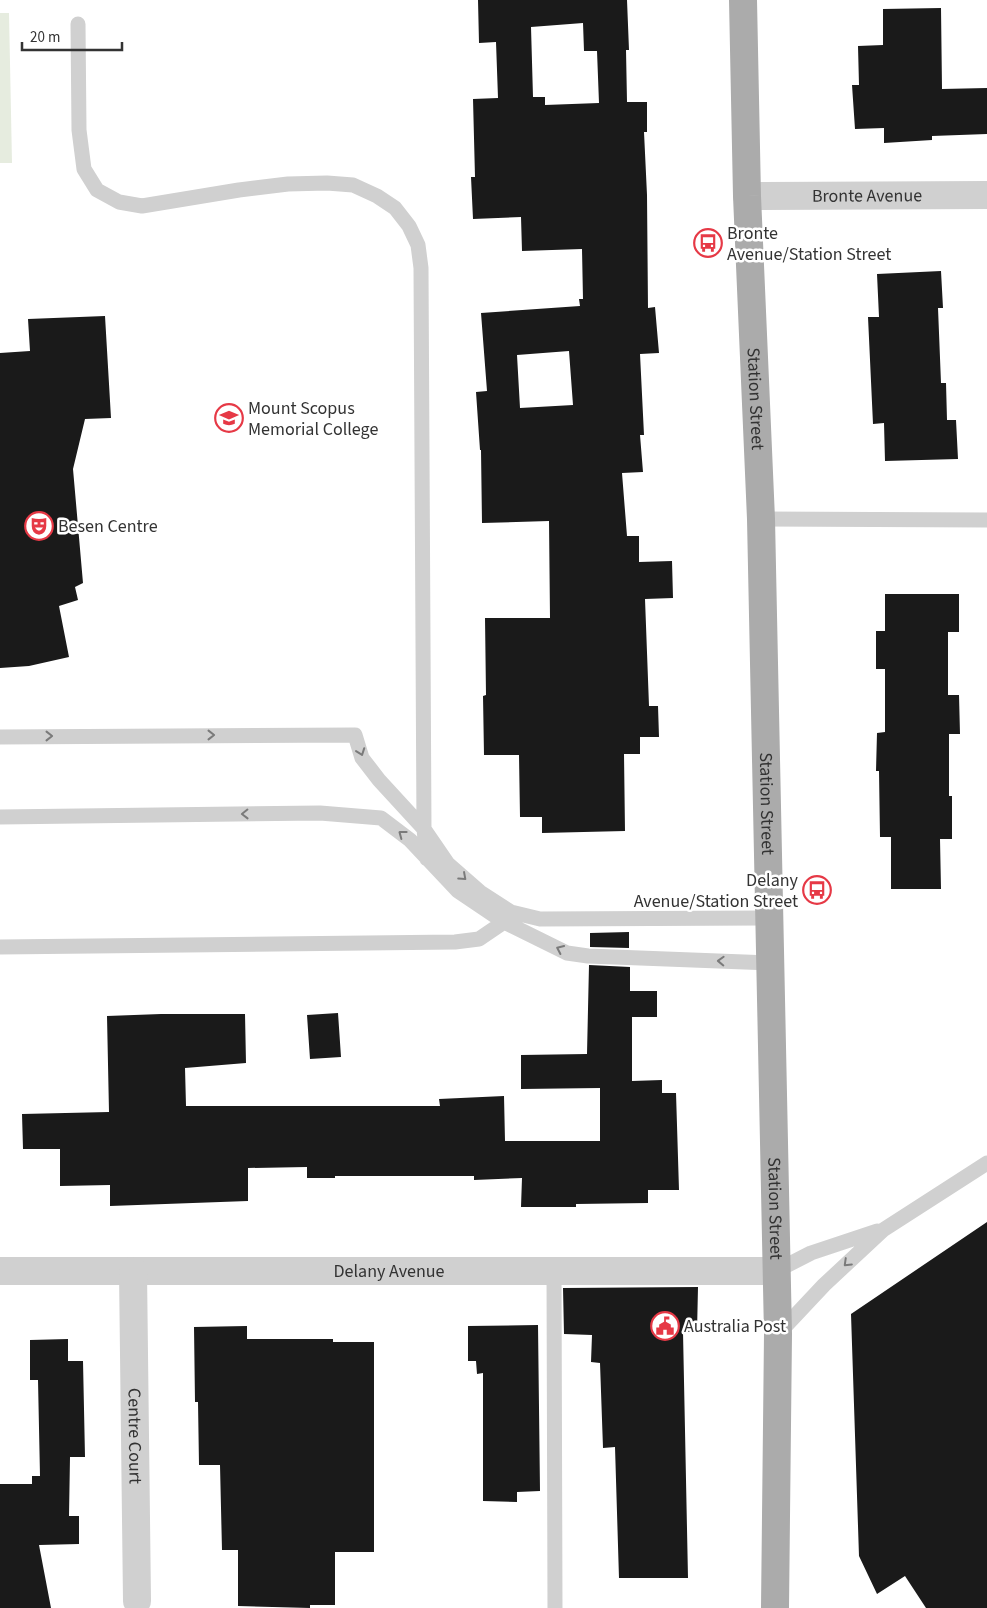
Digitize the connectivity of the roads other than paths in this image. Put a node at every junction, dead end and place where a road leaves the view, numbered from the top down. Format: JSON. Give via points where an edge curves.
{"nodes":[{"id":1,"x":743,"y":0,"type":"edge"},
{"id":2,"x":78,"y":24,"type":"dead end"},
{"id":3,"x":987,"y":195,"type":"edge"},
{"id":4,"x":747,"y":196,"type":"junction"},
{"id":5,"x":761,"y":519,"type":"junction"},
{"id":6,"x":987,"y":520,"type":"edge"},
{"id":7,"x":0,"y":737,"type":"edge"},
{"id":8,"x":0,"y":817,"type":"edge"},
{"id":9,"x":424,"y":829,"type":"junction"},
{"id":10,"x":427,"y":859,"type":"junction"},
{"id":11,"x":507,"y":917,"type":"junction"},
{"id":12,"x":769,"y":918,"type":"junction"},
{"id":13,"x":0,"y":947,"type":"edge"},
{"id":14,"x":770,"y":963,"type":"junction"},
{"id":15,"x":987,"y":1164,"type":"edge"},
{"id":16,"x":883,"y":1230,"type":"junction"},
{"id":17,"x":0,"y":1271,"type":"edge"},
{"id":18,"x":133,"y":1271,"type":"junction"},
{"id":19,"x":554,"y":1271,"type":"junction"},
{"id":20,"x":776,"y":1271,"type":"junction"},
{"id":21,"x":778,"y":1334,"type":"junction"},
{"id":22,"x":137,"y":1602,"type":"dead end"},
{"id":23,"x":555,"y":1608,"type":"edge"},
{"id":24,"x":775,"y":1608,"type":"edge"}],
"edges":[{"from":1,"to":4,"type":"main road","name":"Station Street"},
{"from":2,"to":9,"type":"lane","via":[[79,130],[84,169],[98,190],[119,202],[142,206],[288,184],[353,185],[395,208],[418,245],[421,278]]},
{"from":3,"to":4,"type":"street","name":"Bronte Avenue"},
{"from":4,"to":5,"type":"main road","name":"Station Street"},
{"from":5,"to":6,"type":"lane"},
{"from":5,"to":12,"type":"main road","name":"Station Street"},
{"from":7,"to":9,"type":"lane","one_way":true,"via":[[355,735],[362,758]]},
{"from":10,"to":8,"type":"lane","one_way":true,"via":[[410,840],[381,818],[320,813]]},
{"from":9,"to":10,"type":"lane"},
{"from":9,"to":11,"type":"lane","one_way":true,"via":[[448,864]]},
{"from":10,"to":11,"type":"lane","via":[[458,891]]},
{"from":11,"to":12,"type":"lane"},
{"from":11,"to":13,"type":"lane","via":[[479,939],[455,942]]},
{"from":14,"to":11,"type":"lane","one_way":true,"via":[[567,953]]},
{"from":12,"to":14,"type":"main road","name":"Station Street"},
{"from":14,"to":20,"type":"main road","name":"Station Street"},
{"from":15,"to":16,"type":"lane"},
{"from":16,"to":20,"type":"lane","via":[[811,1253]]},
{"from":16,"to":21,"type":"lane","one_way":true},
{"from":17,"to":18,"type":"street","name":"Delany Avenue"},
{"from":18,"to":19,"type":"street","name":"Delany Avenue"},
{"from":18,"to":22,"type":"street","name":"Centre Court"},
{"from":19,"to":20,"type":"street","name":"Delany Avenue"},
{"from":19,"to":23,"type":"lane"},
{"from":20,"to":21,"type":"main road","name":"Station Street"},
{"from":21,"to":24,"type":"main road","name":"Station Street"}]}
